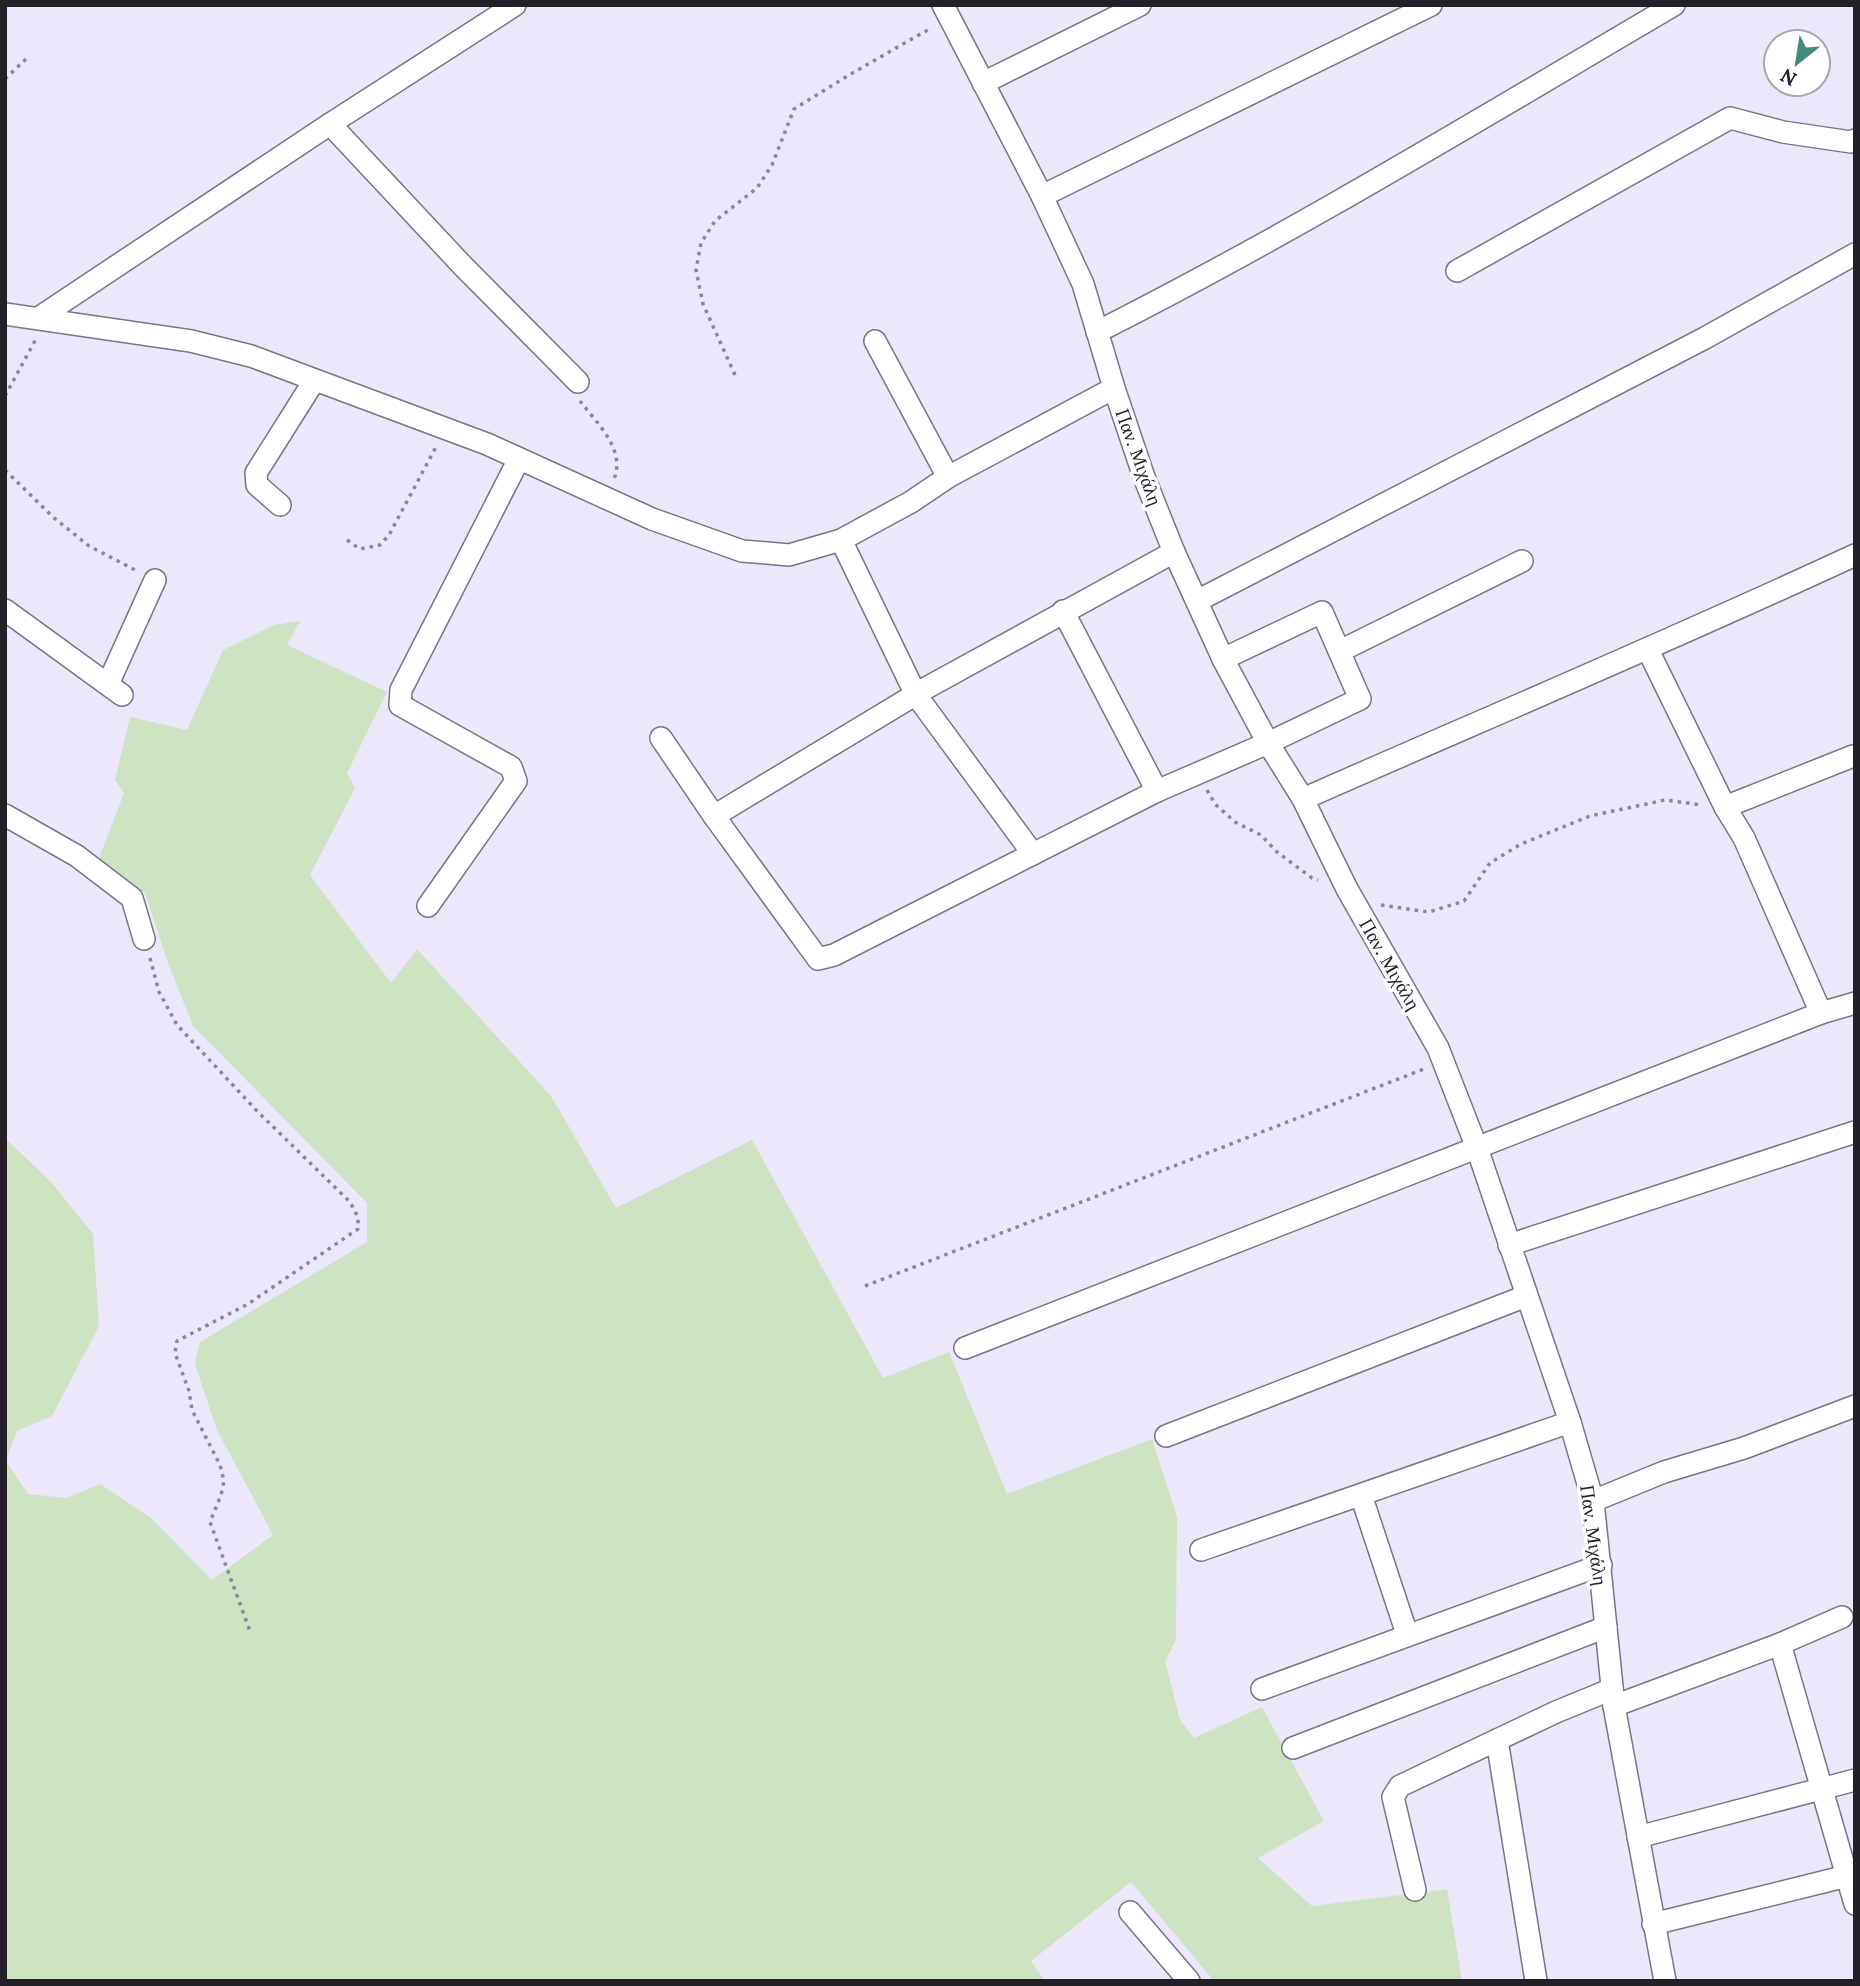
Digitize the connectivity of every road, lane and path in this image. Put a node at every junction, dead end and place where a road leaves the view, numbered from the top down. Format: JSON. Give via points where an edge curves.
{"nodes":[{"id":1,"x":515,"y":5,"type":"edge"},
{"id":2,"x":1140,"y":5,"type":"edge"},
{"id":3,"x":1431,"y":5,"type":"edge"},
{"id":4,"x":1674,"y":5,"type":"edge"},
{"id":5,"x":946,"y":12,"type":"edge"},
{"id":6,"x":27,"y":58,"type":"dead end"},
{"id":7,"x":5,"y":79,"type":"edge"},
{"id":8,"x":983,"y":83,"type":"junction"},
{"id":9,"x":330,"y":124,"type":"junction"},
{"id":10,"x":1855,"y":140,"type":"edge"},
{"id":11,"x":1042,"y":196,"type":"junction"},
{"id":12,"x":1855,"y":254,"type":"edge"},
{"id":13,"x":1457,"y":271,"type":"dead end"},
{"id":14,"x":5,"y":314,"type":"edge"},
{"id":15,"x":44,"y":318,"type":"junction"},
{"id":16,"x":1097,"y":332,"type":"junction"},
{"id":17,"x":875,"y":341,"type":"dead end"},
{"id":18,"x":735,"y":375,"type":"dead end"},
{"id":19,"x":314,"y":381,"type":"junction"},
{"id":20,"x":578,"y":382,"type":"joint"},
{"id":21,"x":1114,"y":388,"type":"junction"},
{"id":22,"x":5,"y":396,"type":"edge"},
{"id":23,"x":447,"y":428,"type":"junction"},
{"id":24,"x":519,"y":459,"type":"junction"},
{"id":25,"x":5,"y":470,"type":"edge"},
{"id":26,"x":948,"y":477,"type":"junction"},
{"id":27,"x":601,"y":497,"type":"junction"},
{"id":28,"x":280,"y":505,"type":"dead end"},
{"id":29,"x":347,"y":540,"type":"dead end"},
{"id":30,"x":841,"y":540,"type":"junction"},
{"id":31,"x":1174,"y":552,"type":"junction"},
{"id":32,"x":1855,"y":555,"type":"edge"},
{"id":33,"x":1522,"y":561,"type":"dead end"},
{"id":34,"x":155,"y":580,"type":"joint"},
{"id":35,"x":1197,"y":601,"type":"junction"},
{"id":36,"x":5,"y":610,"type":"edge"},
{"id":37,"x":1063,"y":611,"type":"junction"},
{"id":38,"x":1648,"y":650,"type":"junction"},
{"id":39,"x":1340,"y":652,"type":"junction"},
{"id":40,"x":1223,"y":659,"type":"junction"},
{"id":41,"x":916,"y":695,"type":"junction"},
{"id":42,"x":661,"y":738,"type":"dead end"},
{"id":43,"x":1268,"y":743,"type":"junction"},
{"id":44,"x":1853,"y":756,"type":"dead end"},
{"id":45,"x":1197,"y":774,"type":"junction"},
{"id":46,"x":1157,"y":791,"type":"junction"},
{"id":47,"x":1303,"y":799,"type":"junction"},
{"id":48,"x":1726,"y":807,"type":"junction"},
{"id":49,"x":5,"y":815,"type":"edge"},
{"id":50,"x":714,"y":816,"type":"junction"},
{"id":51,"x":1033,"y":854,"type":"junction"},
{"id":52,"x":1347,"y":889,"type":"junction"},
{"id":53,"x":1379,"y":904,"type":"dead end"},
{"id":54,"x":428,"y":906,"type":"dead end"},
{"id":55,"x":144,"y":939,"type":"joint"},
{"id":56,"x":1855,"y":1003,"type":"edge"},
{"id":57,"x":1821,"y":1013,"type":"junction"},
{"id":58,"x":1444,"y":1062,"type":"junction"},
{"id":59,"x":1855,"y":1132,"type":"edge"},
{"id":60,"x":1477,"y":1148,"type":"junction"},
{"id":61,"x":1509,"y":1245,"type":"junction"},
{"id":62,"x":865,"y":1286,"type":"dead end"},
{"id":63,"x":1526,"y":1296,"type":"junction"},
{"id":64,"x":965,"y":1349,"type":"dead end"},
{"id":65,"x":1855,"y":1406,"type":"edge"},
{"id":66,"x":1570,"y":1422,"type":"junction"},
{"id":67,"x":1166,"y":1436,"type":"dead end"},
{"id":68,"x":1361,"y":1495,"type":"junction"},
{"id":69,"x":1593,"y":1501,"type":"junction"},
{"id":70,"x":1201,"y":1550,"type":"dead end"},
{"id":71,"x":1601,"y":1565,"type":"junction"},
{"id":72,"x":1842,"y":1617,"type":"dead end"},
{"id":73,"x":1606,"y":1627,"type":"junction"},
{"id":74,"x":251,"y":1633,"type":"dead end"},
{"id":75,"x":1407,"y":1634,"type":"junction"},
{"id":76,"x":1780,"y":1644,"type":"junction"},
{"id":77,"x":1262,"y":1689,"type":"dead end"},
{"id":78,"x":1613,"y":1697,"type":"junction"},
{"id":79,"x":1497,"y":1740,"type":"junction"},
{"id":80,"x":1293,"y":1748,"type":"dead end"},
{"id":81,"x":1855,"y":1780,"type":"edge"},
{"id":82,"x":1820,"y":1789,"type":"junction"},
{"id":83,"x":1638,"y":1837,"type":"junction"},
{"id":84,"x":1851,"y":1875,"type":"edge"},
{"id":85,"x":1415,"y":1890,"type":"dead end"},
{"id":86,"x":1855,"y":1904,"type":"edge"},
{"id":87,"x":1130,"y":1912,"type":"dead end"},
{"id":88,"x":1653,"y":1924,"type":"junction"},
{"id":89,"x":1189,"y":1981,"type":"edge"},
{"id":90,"x":1536,"y":1981,"type":"edge"},
{"id":91,"x":1665,"y":1981,"type":"edge"}],
"edges":[{"from":1,"to":9,"type":"street"},
{"from":2,"to":8,"type":"street"},
{"from":3,"to":11,"type":"street"},
{"from":4,"to":16,"type":"street","via":[[1330,208]]},
{"from":5,"to":8,"type":"street","name":"Παν. Μιχάλη"},
{"from":5,"to":18,"type":"path","via":[[794,109],[772,165],[757,188],[715,221],[701,243],[695,270],[703,304]]},
{"from":6,"to":7,"type":"path"},
{"from":8,"to":11,"type":"street","name":"Παν. Μιχάλη"},
{"from":9,"to":15,"type":"street"},
{"from":9,"to":20,"type":"street"},
{"from":10,"to":13,"type":"street","via":[[1783,131],[1730,118]]},
{"from":11,"to":16,"type":"street","name":"Παν. Μιχάλη","via":[[1083,284]]},
{"from":12,"to":35,"type":"street","via":[[1705,338]]},
{"from":14,"to":15,"type":"street"},
{"from":15,"to":19,"type":"street","via":[[191,341],[251,356]]},
{"from":15,"to":22,"type":"path"},
{"from":16,"to":21,"type":"street","name":"Παν. Μιχάλη"},
{"from":17,"to":26,"type":"street"},
{"from":19,"to":23,"type":"street"},
{"from":19,"to":28,"type":"street","via":[[256,473],[257,485]]},
{"from":20,"to":27,"type":"path","via":[[578,399],[617,454],[617,471]]},
{"from":21,"to":26,"type":"street"},
{"from":21,"to":31,"type":"street","name":"Παν. Μιχάλη"},
{"from":23,"to":24,"type":"street"},
{"from":23,"to":29,"type":"path","via":[[389,535],[380,545],[360,549]]},
{"from":24,"to":27,"type":"street"},
{"from":24,"to":54,"type":"street","via":[[401,690],[400,705],[511,767],[516,781]]},
{"from":25,"to":34,"type":"path","via":[[89,546]]},
{"from":26,"to":30,"type":"street"},
{"from":27,"to":30,"type":"street","via":[[742,551],[789,555]]},
{"from":30,"to":41,"type":"street"},
{"from":31,"to":35,"type":"street","name":"Παν. Μιχάλη"},
{"from":31,"to":37,"type":"street"},
{"from":32,"to":38,"type":"street"},
{"from":33,"to":39,"type":"street"},
{"from":34,"to":36,"type":"street","via":[[115,690]]},
{"from":35,"to":40,"type":"street","name":"Παν. Μιχάλη"},
{"from":37,"to":41,"type":"street"},
{"from":37,"to":46,"type":"street"},
{"from":38,"to":47,"type":"street"},
{"from":38,"to":48,"type":"street"},
{"from":39,"to":40,"type":"street","via":[[1322,612]]},
{"from":39,"to":43,"type":"street","via":[[1360,699]]},
{"from":40,"to":43,"type":"street","name":"Παν. Μιχάλη"},
{"from":41,"to":50,"type":"street"},
{"from":41,"to":51,"type":"street"},
{"from":42,"to":50,"type":"street"},
{"from":43,"to":45,"type":"street"},
{"from":43,"to":47,"type":"street","name":"Παν. Μιχάλη"},
{"from":44,"to":48,"type":"street"},
{"from":45,"to":46,"type":"street"},
{"from":45,"to":52,"type":"path","via":[[1215,804],[1235,822],[1261,835],[1312,878]]},
{"from":46,"to":51,"type":"street"},
{"from":47,"to":52,"type":"street","name":"Παν. Μιχάλη"},
{"from":48,"to":53,"type":"path","via":[[1665,800],[1590,816],[1521,844],[1490,863],[1464,901],[1429,912]]},
{"from":48,"to":57,"type":"street"},
{"from":49,"to":55,"type":"street","via":[[77,856],[132,898]]},
{"from":50,"to":51,"type":"street","via":[[818,959]]},
{"from":52,"to":58,"type":"street","name":"Παν. Μιχάλη"},
{"from":55,"to":74,"type":"path","via":[[159,992],[177,1025],[349,1202],[358,1217],[358,1229],[342,1241],[248,1304],[177,1341],[175,1353],[192,1410],[224,1481],[211,1522]]},
{"from":56,"to":57,"type":"street"},
{"from":57,"to":60,"type":"street"},
{"from":58,"to":60,"type":"street","name":"Παν. Μιχάλη"},
{"from":58,"to":62,"type":"path"},
{"from":59,"to":61,"type":"street"},
{"from":60,"to":61,"type":"street","name":"Παν. Μιχάλη"},
{"from":60,"to":64,"type":"street"},
{"from":61,"to":63,"type":"street","name":"Παν. Μιχάλη"},
{"from":63,"to":66,"type":"street","name":"Παν. Μιχάλη"},
{"from":63,"to":67,"type":"street"},
{"from":65,"to":69,"type":"street"},
{"from":66,"to":68,"type":"street"},
{"from":66,"to":69,"type":"street","name":"Παν. Μιχάλη"},
{"from":68,"to":70,"type":"street"},
{"from":68,"to":75,"type":"street"},
{"from":69,"to":71,"type":"street","name":"Παν. Μιχάλη"},
{"from":71,"to":73,"type":"street","name":"Παν. Μιχάλη"},
{"from":71,"to":75,"type":"street"},
{"from":72,"to":76,"type":"street"},
{"from":73,"to":78,"type":"street","name":"Παν. Μιχάλη"},
{"from":73,"to":80,"type":"street"},
{"from":75,"to":77,"type":"street"},
{"from":76,"to":78,"type":"street"},
{"from":76,"to":82,"type":"street"},
{"from":78,"to":79,"type":"street","via":[[1556,1712]]},
{"from":78,"to":83,"type":"street","name":"Παν. Μιχάλη"},
{"from":79,"to":85,"type":"street","via":[[1400,1786],[1393,1797]]},
{"from":79,"to":90,"type":"street"},
{"from":81,"to":82,"type":"street"},
{"from":82,"to":83,"type":"street"},
{"from":82,"to":84,"type":"street"},
{"from":83,"to":88,"type":"street","name":"Παν. Μιχάλη"},
{"from":84,"to":86,"type":"street"},
{"from":84,"to":88,"type":"street"},
{"from":87,"to":89,"type":"street"},
{"from":88,"to":91,"type":"street","name":"Παν. Μιχάλη"}]}
